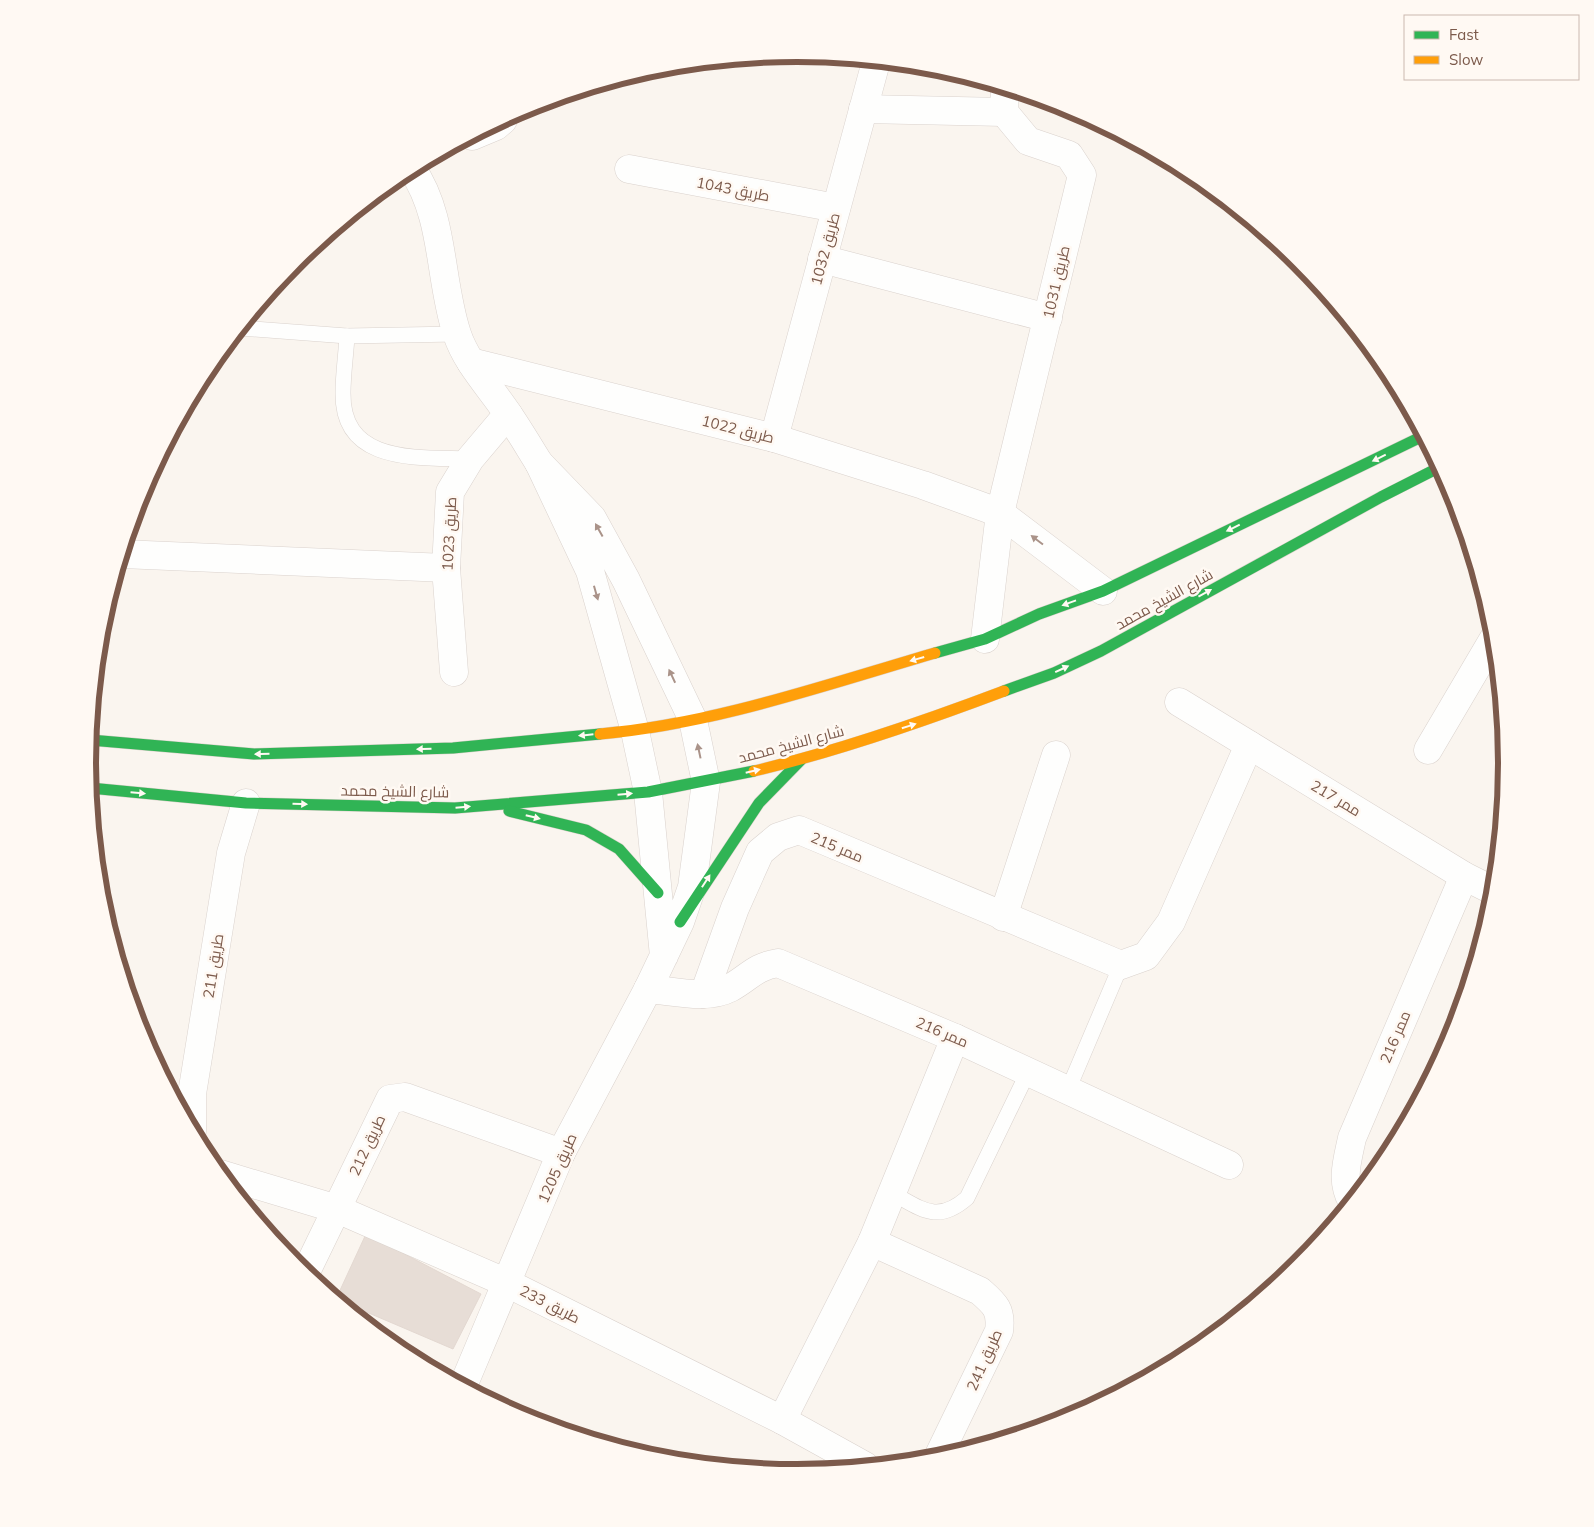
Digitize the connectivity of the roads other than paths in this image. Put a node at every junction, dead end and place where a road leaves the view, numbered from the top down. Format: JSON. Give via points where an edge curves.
{"nodes":[{"id":1,"x":875,"y":67,"type":"edge"},
{"id":2,"x":1005,"y":101,"type":"edge"},
{"id":3,"x":863,"y":109,"type":"junction"},
{"id":4,"x":629,"y":169,"type":"dead end"},
{"id":5,"x":416,"y":175,"type":"edge"},
{"id":6,"x":836,"y":208,"type":"junction"},
{"id":7,"x":822,"y":259,"type":"junction"},
{"id":8,"x":1048,"y":318,"type":"junction"},
{"id":9,"x":248,"y":329,"type":"edge"},
{"id":10,"x":457,"y":334,"type":"junction"},
{"id":11,"x":347,"y":336,"type":"junction"},
{"id":12,"x":471,"y":362,"type":"junction"},
{"id":13,"x":508,"y":414,"type":"junction"},
{"id":14,"x":774,"y":438,"type":"junction"},
{"id":15,"x":1418,"y":438,"type":"edge"},
{"id":16,"x":470,"y":459,"type":"junction"},
{"id":17,"x":539,"y":463,"type":"junction"},
{"id":18,"x":1434,"y":470,"type":"edge"},
{"id":19,"x":1000,"y":513,"type":"junction"},
{"id":20,"x":128,"y":554,"type":"edge"},
{"id":21,"x":446,"y":568,"type":"junction"},
{"id":22,"x":1103,"y":591,"type":"junction"},
{"id":23,"x":985,"y":639,"type":"junction"},
{"id":24,"x":1488,"y":648,"type":"edge"},
{"id":25,"x":454,"y":672,"type":"dead end"},
{"id":26,"x":1179,"y":702,"type":"dead end"},
{"id":27,"x":693,"y":720,"type":"junction"},
{"id":28,"x":635,"y":731,"type":"junction"},
{"id":29,"x":97,"y":741,"type":"edge"},
{"id":30,"x":1249,"y":745,"type":"junction"},
{"id":31,"x":1428,"y":750,"type":"dead end"},
{"id":32,"x":1056,"y":755,"type":"dead end"},
{"id":33,"x":801,"y":760,"type":"junction"},
{"id":34,"x":706,"y":782,"type":"junction"},
{"id":35,"x":97,"y":789,"type":"edge"},
{"id":36,"x":648,"y":792,"type":"junction"},
{"id":37,"x":246,"y":803,"type":"junction"},
{"id":38,"x":486,"y":806,"type":"junction"},
{"id":39,"x":1464,"y":876,"type":"junction"},
{"id":40,"x":1487,"y":887,"type":"edge"},
{"id":41,"x":658,"y":892,"type":"junction"},
{"id":42,"x":1003,"y":917,"type":"junction"},
{"id":43,"x":680,"y":922,"type":"junction"},
{"id":44,"x":664,"y":956,"type":"junction"},
{"id":45,"x":1121,"y":965,"type":"junction"},
{"id":46,"x":648,"y":989,"type":"junction"},
{"id":47,"x":704,"y":994,"type":"junction"},
{"id":48,"x":956,"y":1038,"type":"junction"},
{"id":49,"x":1028,"y":1072,"type":"junction"},
{"id":50,"x":1068,"y":1090,"type":"junction"},
{"id":51,"x":182,"y":1093,"type":"edge"},
{"id":52,"x":185,"y":1105,"type":"edge"},
{"id":53,"x":561,"y":1153,"type":"junction"},
{"id":54,"x":1229,"y":1165,"type":"dead end"},
{"id":55,"x":232,"y":1178,"type":"edge"},
{"id":56,"x":892,"y":1193,"type":"junction"},
{"id":57,"x":1349,"y":1195,"type":"edge"},
{"id":58,"x":337,"y":1209,"type":"junction"},
{"id":59,"x":872,"y":1242,"type":"junction"},
{"id":60,"x":309,"y":1266,"type":"edge"},
{"id":61,"x":507,"y":1283,"type":"junction"},
{"id":62,"x":465,"y":1381,"type":"edge"},
{"id":63,"x":782,"y":1420,"type":"junction"},
{"id":64,"x":942,"y":1449,"type":"edge"},
{"id":65,"x":858,"y":1462,"type":"edge"}],
"edges":[{"from":1,"to":3,"type":"street","name":"طريق 1032"},
{"from":2,"to":3,"type":"street"},
{"from":2,"to":8,"type":"street","name":"طريق 1031","via":[[1028,141],[1069,154],[1082,175]]},
{"from":3,"to":6,"type":"street","name":"طريق 1032"},
{"from":4,"to":6,"type":"street","name":"طريق 1043"},
{"from":5,"to":10,"type":"street","via":[[433,216]]},
{"from":6,"to":7,"type":"street","name":"طريق 1032"},
{"from":7,"to":8,"type":"street"},
{"from":7,"to":14,"type":"street","name":"طريق 1032"},
{"from":8,"to":19,"type":"street","name":"طريق 1031"},
{"from":9,"to":11,"type":"lane"},
{"from":10,"to":11,"type":"lane"},
{"from":10,"to":12,"type":"street"},
{"from":11,"to":16,"type":"lane","via":[[342,394],[346,419],[356,436],[375,450],[411,456]]},
{"from":12,"to":13,"type":"street"},
{"from":12,"to":14,"type":"street","name":"طريق 1022"},
{"from":13,"to":16,"type":"street","name":"طريق 1023"},
{"from":13,"to":17,"type":"street"},
{"from":14,"to":19,"type":"street","name":"طريق 1022"},
{"from":15,"to":22,"type":"street","name":"شارع الشيخ محمد","one_way":true},
{"from":16,"to":21,"type":"street","name":"طريق 1023","via":[[450,492]]},
{"from":27,"to":17,"type":"street","name":"طريق 1205","one_way":true,"via":[[626,580],[592,518]]},
{"from":17,"to":28,"type":"street","one_way":true,"via":[[590,572]]},
{"from":33,"to":18,"type":"street","name":"شارع الشيخ محمد","one_way":true,"via":[[926,720],[1054,673]]},
{"from":22,"to":19,"type":"street","name":"طريق 1022","one_way":true},
{"from":19,"to":23,"type":"street"},
{"from":20,"to":21,"type":"street"},
{"from":21,"to":25,"type":"street","name":"طريق 1023"},
{"from":22,"to":23,"type":"street","name":"شارع الشيخ محمد","one_way":true,"via":[[1039,614]]},
{"from":23,"to":27,"type":"street","name":"شارع الشيخ محمد","one_way":true},
{"from":24,"to":31,"type":"street"},
{"from":26,"to":30,"type":"street","name":"ممر 217"},
{"from":27,"to":28,"type":"street","name":"شارع الشيخ محمد"},
{"from":34,"to":27,"type":"street","name":"طريق 1205","one_way":true},
{"from":28,"to":29,"type":"street","name":"شارع الشيخ محمد","one_way":true,"via":[[453,748],[254,754]]},
{"from":28,"to":36,"type":"street"},
{"from":30,"to":39,"type":"street","name":"ممر 217"},
{"from":30,"to":45,"type":"street","via":[[1171,922],[1146,956]]},
{"from":32,"to":42,"type":"street"},
{"from":34,"to":33,"type":"street","name":"شارع الشيخ محمد","one_way":true},
{"from":43,"to":33,"type":"street","one_way":true,"via":[[760,804]]},
{"from":34,"to":36,"type":"street","name":"شارع الشيخ محمد"},
{"from":34,"to":43,"type":"street","name":"طريق 1205","via":[[692,887]]},
{"from":35,"to":37,"type":"street","name":"شارع الشيخ محمد","one_way":true},
{"from":38,"to":36,"type":"street","name":"شارع الشيخ محمد","one_way":true},
{"from":36,"to":41,"type":"street"},
{"from":37,"to":38,"type":"street","name":"شارع الشيخ محمد","one_way":true},
{"from":37,"to":51,"type":"street","name":"طريق 211","via":[[231,853]]},
{"from":38,"to":41,"type":"street","one_way":true,"via":[[586,830],[619,849]]},
{"from":39,"to":40,"type":"street","name":"ممر 217"},
{"from":39,"to":57,"type":"street","name":"ممر 216","via":[[1352,1138],[1345,1170]]},
{"from":41,"to":44,"type":"street"},
{"from":42,"to":45,"type":"street","name":"ممر 215"},
{"from":42,"to":47,"type":"street","name":"ممر 215","via":[[799,830],[778,837],[760,852],[735,908]]},
{"from":43,"to":44,"type":"street","name":"طريق 1205"},
{"from":44,"to":46,"type":"street","name":"طريق 1205"},
{"from":45,"to":50,"type":"lane"},
{"from":46,"to":47,"type":"street","name":"ممر 216"},
{"from":46,"to":53,"type":"street","name":"طريق 1205"},
{"from":47,"to":48,"type":"street","name":"ممر 216","via":[[728,989],[761,966],[778,963]]},
{"from":48,"to":49,"type":"street","name":"ممر 216"},
{"from":48,"to":56,"type":"street"},
{"from":49,"to":50,"type":"street","name":"ممر 216"},
{"from":49,"to":56,"type":"lane","via":[[967,1198],[956,1208],[938,1214]]},
{"from":50,"to":54,"type":"street","name":"ممر 216"},
{"from":51,"to":52,"type":"street","name":"طريق 211"},
{"from":53,"to":58,"type":"street","name":"طريق 212","via":[[405,1098],[390,1099]]},
{"from":53,"to":61,"type":"street","name":"طريق 1205"},
{"from":55,"to":58,"type":"street","name":"طريق 233"},
{"from":56,"to":59,"type":"street"},
{"from":58,"to":60,"type":"street","name":"طريق 212"},
{"from":58,"to":61,"type":"street","name":"طريق 233"},
{"from":59,"to":63,"type":"street"},
{"from":59,"to":64,"type":"street","name":"طريق 241","via":[[980,1291],[994,1303],[1001,1318],[1000,1330]]},
{"from":61,"to":62,"type":"street","name":"طريق 1205"},
{"from":61,"to":63,"type":"street","name":"طريق 233"},
{"from":63,"to":65,"type":"street","name":"طريق 233"}]}
